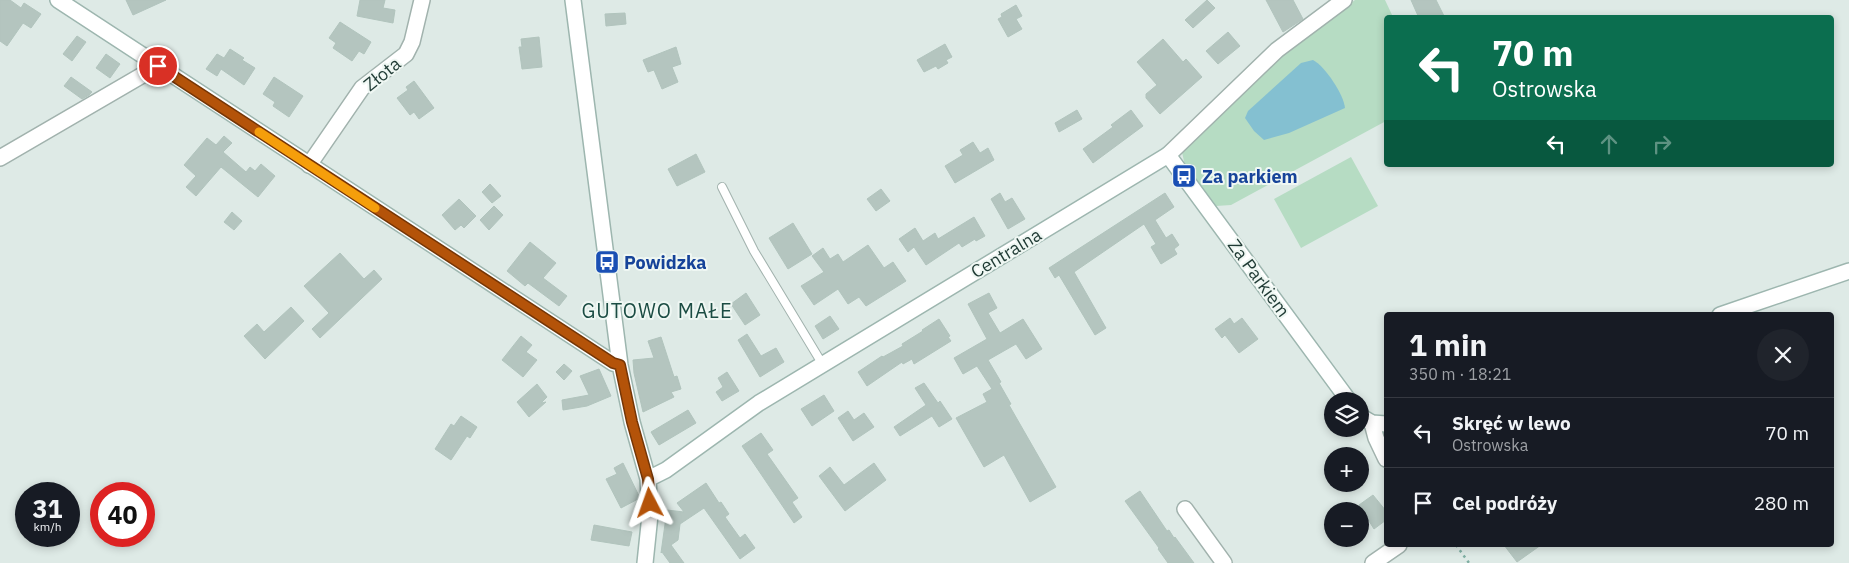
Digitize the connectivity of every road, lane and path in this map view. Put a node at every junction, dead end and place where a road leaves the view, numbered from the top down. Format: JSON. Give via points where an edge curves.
{"nodes":[{"id":1,"x":58,"y":0,"type":"edge"},
{"id":2,"x":422,"y":0,"type":"edge"},
{"id":3,"x":573,"y":0,"type":"edge"},
{"id":4,"x":1344,"y":0,"type":"edge"},
{"id":5,"x":158,"y":66,"type":"junction"},
{"id":6,"x":1168,"y":155,"type":"junction"},
{"id":7,"x":0,"y":158,"type":"edge"},
{"id":8,"x":309,"y":165,"type":"junction"},
{"id":9,"x":722,"y":187,"type":"dead end"},
{"id":10,"x":1849,"y":270,"type":"edge"},
{"id":11,"x":1729,"y":312,"type":"edge"},
{"id":12,"x":620,"y":365,"type":"junction"},
{"id":13,"x":822,"y":365,"type":"junction"},
{"id":14,"x":1342,"y":392,"type":"edge"},
{"id":15,"x":1373,"y":421,"type":"edge"},
{"id":16,"x":1384,"y":455,"type":"edge"},
{"id":17,"x":648,"y":479,"type":"junction"},
{"id":18,"x":1185,"y":509,"type":"dead end"},
{"id":19,"x":1396,"y":547,"type":"edge"},
{"id":20,"x":1457,"y":547,"type":"edge"},
{"id":21,"x":645,"y":563,"type":"edge"},
{"id":22,"x":1224,"y":563,"type":"edge"},
{"id":23,"x":1373,"y":563,"type":"edge"},
{"id":24,"x":1469,"y":563,"type":"edge"}],
"edges":[{"from":1,"to":5,"type":"street"},
{"from":2,"to":8,"type":"street","name":"Złota","via":[[406,54],[362,88]]},
{"from":3,"to":12,"type":"street"},
{"from":4,"to":6,"type":"street","name":"Centralna","via":[[1277,50]]},
{"from":5,"to":7,"type":"street"},
{"from":5,"to":8,"type":"street"},
{"from":6,"to":13,"type":"street","name":"Centralna"},
{"from":6,"to":14,"type":"street","name":"Za Parkiem"},
{"from":8,"to":12,"type":"street"},
{"from":9,"to":13,"type":"lane","via":[[754,251]]},
{"from":10,"to":11,"type":"street"},
{"from":12,"to":17,"type":"street"},
{"from":13,"to":17,"type":"street","name":"Centralna","via":[[759,403],[666,470]]},
{"from":15,"to":16,"type":"street"},
{"from":17,"to":21,"type":"street","via":[[650,515]]},
{"from":18,"to":22,"type":"street"},
{"from":19,"to":23,"type":"street"},
{"from":20,"to":24,"type":"path"}]}
